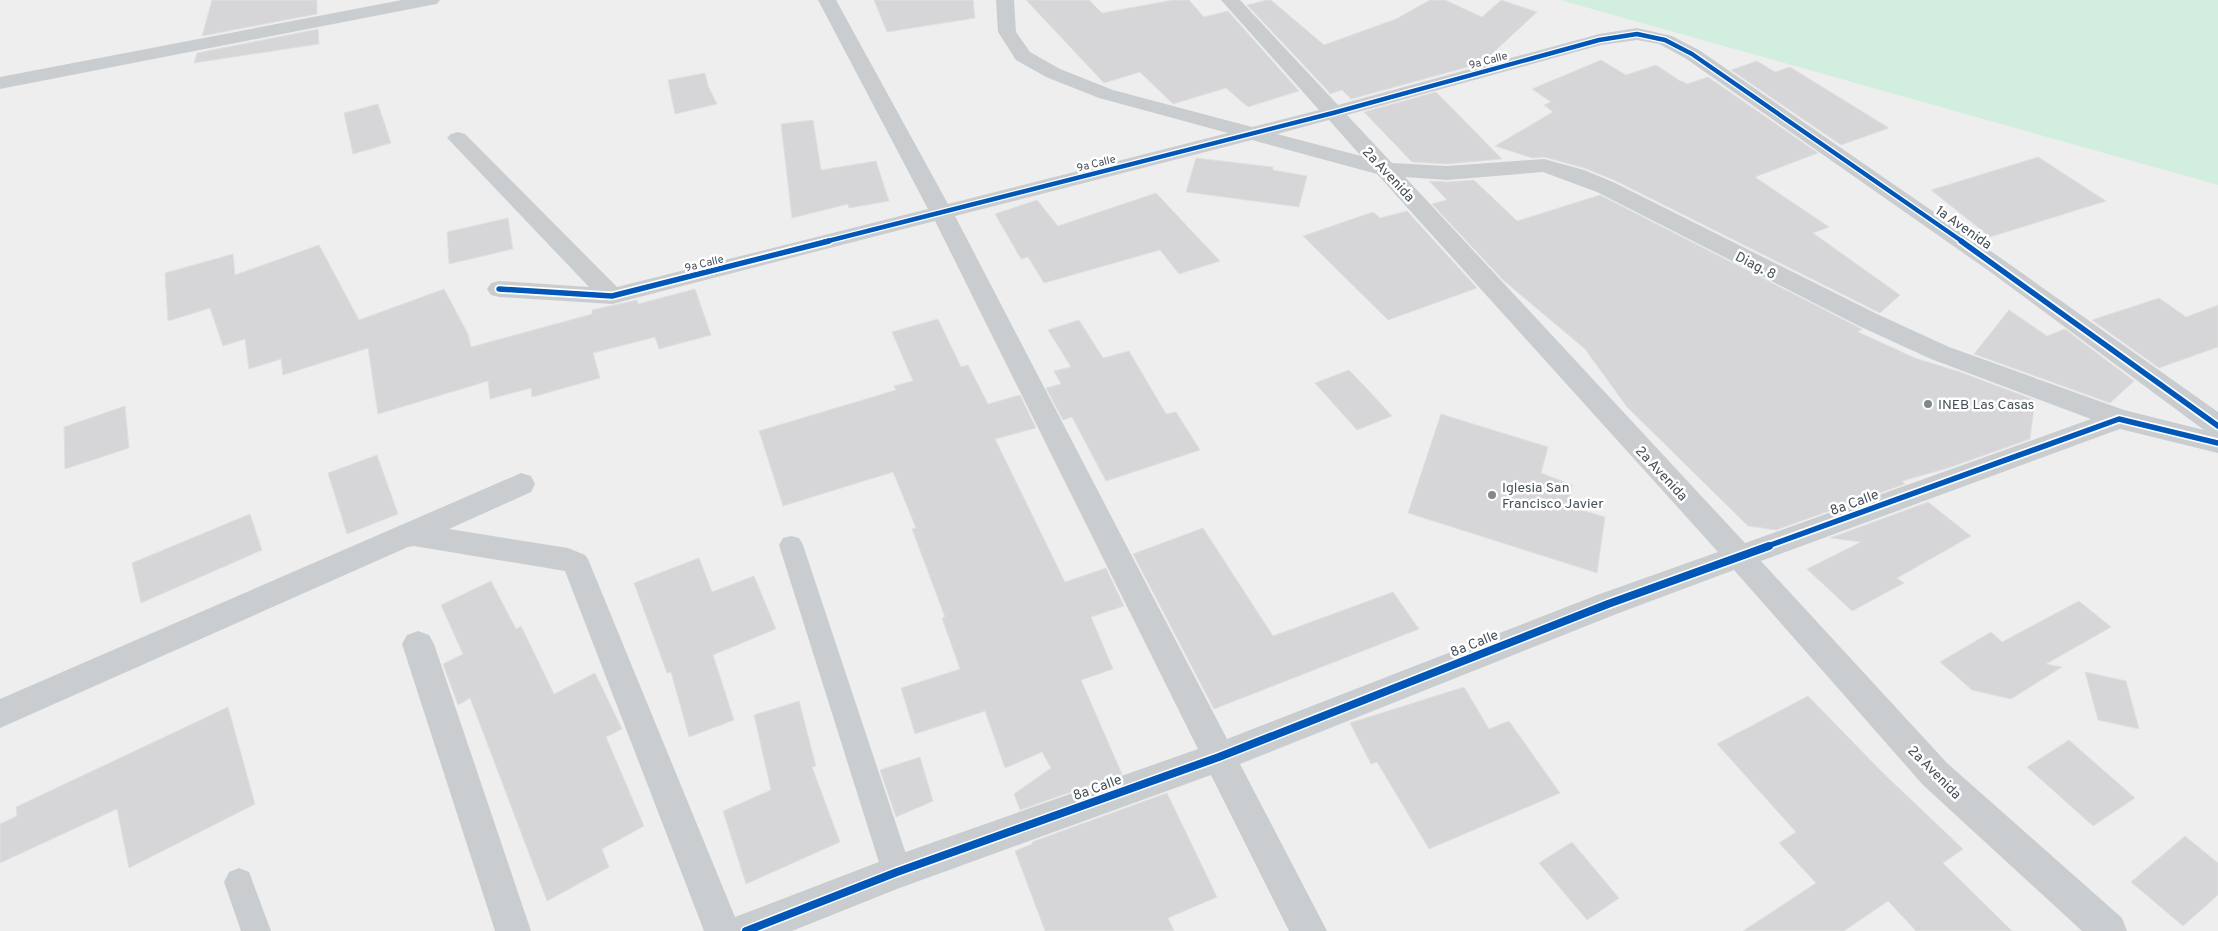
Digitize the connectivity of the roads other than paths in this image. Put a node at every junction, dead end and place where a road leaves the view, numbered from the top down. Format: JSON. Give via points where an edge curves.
{"nodes":[{"id":1,"x":431,"y":0,"type":"edge"},
{"id":2,"x":827,"y":0,"type":"edge"},
{"id":3,"x":1005,"y":0,"type":"edge"},
{"id":4,"x":1230,"y":0,"type":"edge"},
{"id":5,"x":344,"y":8,"type":"edge"},
{"id":6,"x":1692,"y":54,"type":"joint"},
{"id":7,"x":0,"y":83,"type":"edge"},
{"id":8,"x":1333,"y":113,"type":"junction"},
{"id":9,"x":1250,"y":134,"type":"junction"},
{"id":10,"x":458,"y":138,"type":"dead end"},
{"id":11,"x":1384,"y":169,"type":"junction"},
{"id":12,"x":942,"y":213,"type":"junction"},
{"id":13,"x":500,"y":289,"type":"dead end"},
{"id":14,"x":612,"y":296,"type":"junction"},
{"id":15,"x":2119,"y":419,"type":"junction"},
{"id":16,"x":2218,"y":426,"type":"edge"},
{"id":17,"x":2218,"y":442,"type":"edge"},
{"id":18,"x":521,"y":484,"type":"dead end"},
{"id":19,"x":410,"y":535,"type":"junction"},
{"id":20,"x":791,"y":545,"type":"dead end"},
{"id":21,"x":1740,"y":557,"type":"junction"},
{"id":22,"x":418,"y":644,"type":"dead end"},
{"id":23,"x":0,"y":714,"type":"edge"},
{"id":24,"x":1218,"y":758,"type":"junction"},
{"id":25,"x":897,"y":872,"type":"junction"},
{"id":26,"x":239,"y":882,"type":"dead end"},
{"id":27,"x":256,"y":931,"type":"edge"},
{"id":28,"x":513,"y":931,"type":"edge"},
{"id":29,"x":722,"y":931,"type":"edge"},
{"id":30,"x":746,"y":931,"type":"edge"},
{"id":31,"x":1310,"y":931,"type":"edge"},
{"id":32,"x":2109,"y":931,"type":"edge"}],
"edges":[{"from":1,"to":5,"type":"street"},
{"from":2,"to":12,"type":"street"},
{"from":3,"to":9,"type":"street","name":"Diag. 8","via":[[1007,32],[1023,56],[1053,73],[1106,94]]},
{"from":4,"to":8,"type":"street","name":"2a Avenida"},
{"from":5,"to":7,"type":"street"},
{"from":6,"to":8,"type":"street","name":"9a Calle","via":[[1665,40],[1637,34],[1599,40]]},
{"from":6,"to":16,"type":"street","name":"1a Avenida","via":[[1990,261]]},
{"from":8,"to":9,"type":"street","name":"9a Calle"},
{"from":8,"to":11,"type":"street","name":"2a Avenida"},
{"from":9,"to":11,"type":"street","name":"Diag. 8"},
{"from":9,"to":12,"type":"street","name":"9a Calle"},
{"from":10,"to":14,"type":"street"},
{"from":11,"to":15,"type":"street","name":"Diag. 8","via":[[1447,173],[1544,165],[1576,175],[1877,324],[1940,352]]},
{"from":11,"to":21,"type":"street","name":"2a Avenida"},
{"from":12,"to":14,"type":"street","name":"9a Calle"},
{"from":12,"to":24,"type":"street"},
{"from":13,"to":14,"type":"street","name":"9a Calle"},
{"from":15,"to":17,"type":"street"},
{"from":15,"to":21,"type":"street","name":"8a Calle"},
{"from":18,"to":19,"type":"street"},
{"from":19,"to":23,"type":"street"},
{"from":19,"to":29,"type":"street","via":[[568,560],[578,567]]},
{"from":20,"to":25,"type":"lane"},
{"from":21,"to":24,"type":"street","name":"8a Calle","via":[[1608,604]]},
{"from":21,"to":32,"type":"street","name":"2a Avenida","via":[[1935,774]]},
{"from":22,"to":28,"type":"street"},
{"from":24,"to":25,"type":"street","name":"8a Calle"},
{"from":24,"to":31,"type":"street"},
{"from":25,"to":30,"type":"street","name":"8a Calle"},
{"from":26,"to":27,"type":"lane"}]}
